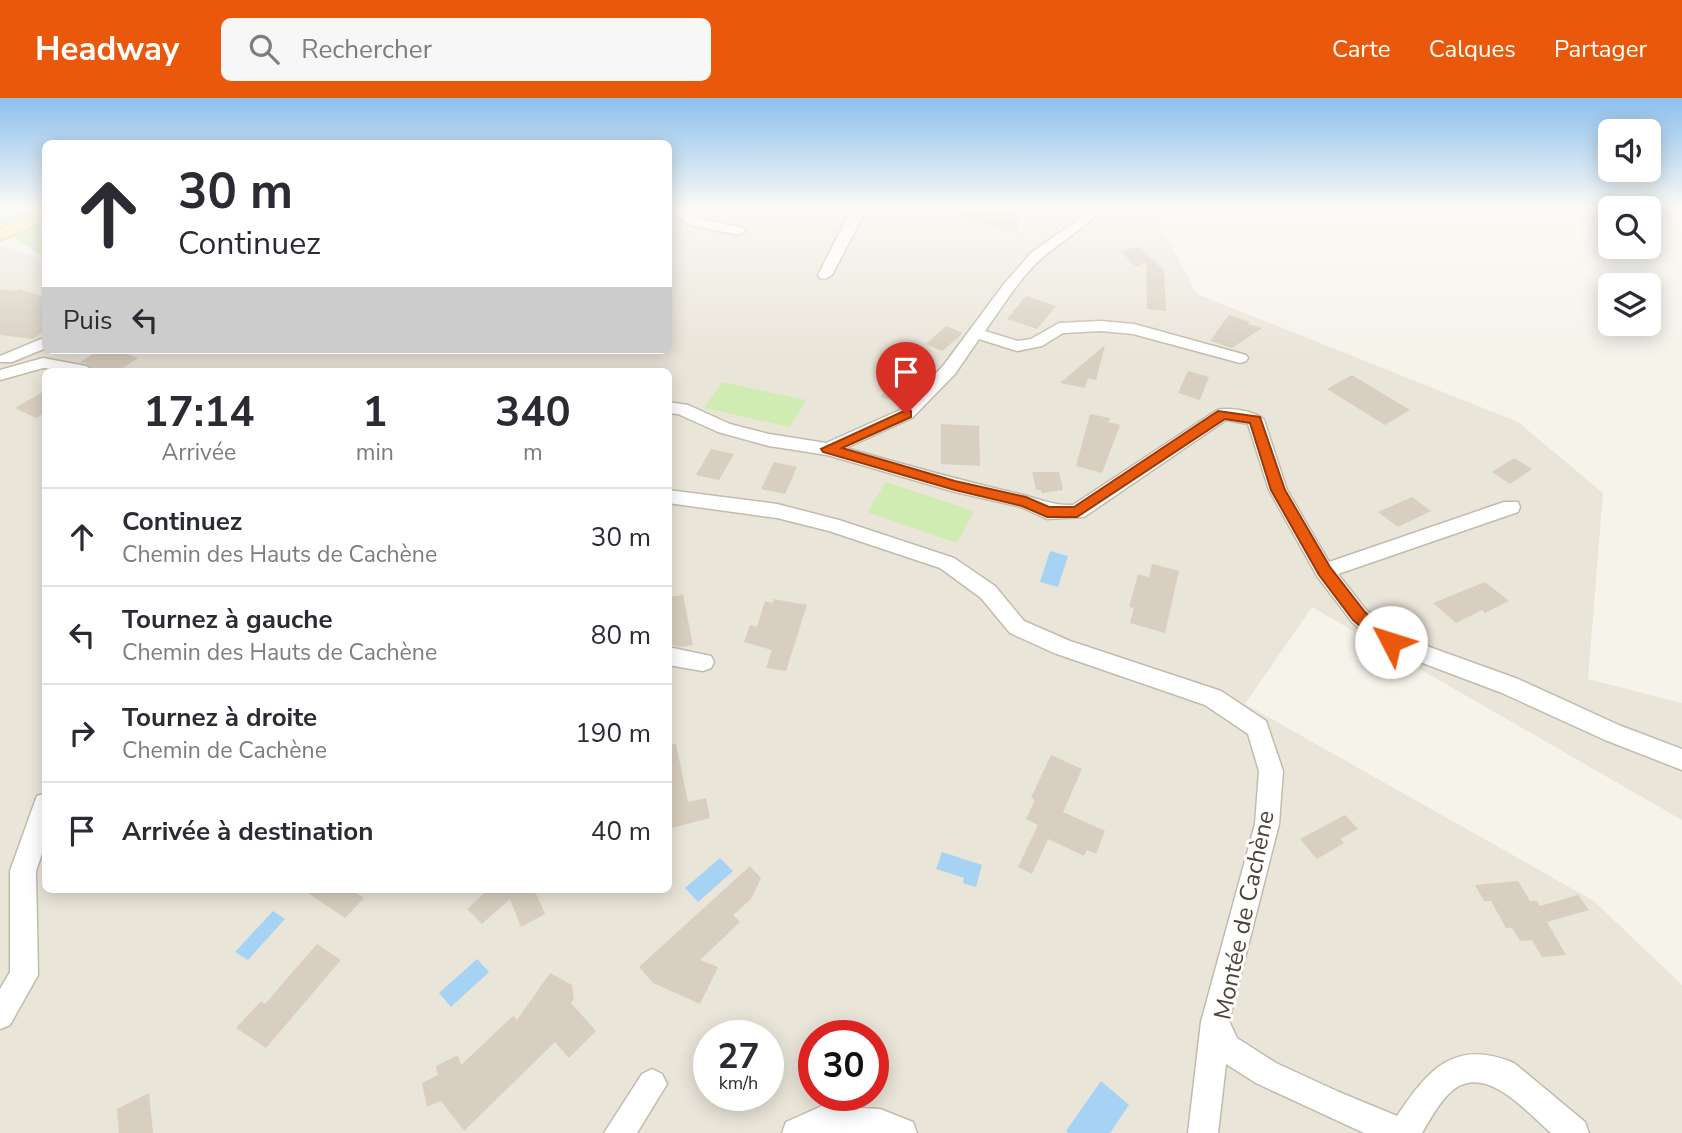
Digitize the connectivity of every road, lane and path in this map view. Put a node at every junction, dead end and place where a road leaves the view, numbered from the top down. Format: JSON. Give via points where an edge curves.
{"nodes":[{"id":1,"x":835,"y":256,"type":"edge"},
{"id":2,"x":1036,"y":256,"type":"edge"},
{"id":3,"x":825,"y":275,"type":"dead end"},
{"id":4,"x":976,"y":333,"type":"junction"},
{"id":5,"x":42,"y":344,"type":"edge"},
{"id":6,"x":1241,"y":358,"type":"dead end"},
{"id":7,"x":2,"y":367,"type":"edge"},
{"id":8,"x":70,"y":368,"type":"edge"},
{"id":9,"x":672,"y":408,"type":"edge"},
{"id":10,"x":828,"y":449,"type":"junction"},
{"id":11,"x":672,"y":497,"type":"edge"},
{"id":12,"x":1511,"y":507,"type":"dead end"},
{"id":13,"x":1324,"y":571,"type":"junction"},
{"id":14,"x":672,"y":657,"type":"edge"},
{"id":15,"x":703,"y":662,"type":"dead end"},
{"id":16,"x":1682,"y":760,"type":"edge"},
{"id":17,"x":42,"y":816,"type":"edge"},
{"id":18,"x":0,"y":1015,"type":"edge"},
{"id":19,"x":1216,"y":1024,"type":"junction"},
{"id":20,"x":652,"y":1084,"type":"dead end"},
{"id":21,"x":619,"y":1133,"type":"edge"},
{"id":22,"x":797,"y":1133,"type":"edge"},
{"id":23,"x":902,"y":1133,"type":"edge"},
{"id":24,"x":1203,"y":1133,"type":"edge"},
{"id":25,"x":1403,"y":1133,"type":"edge"},
{"id":26,"x":1574,"y":1133,"type":"edge"}],
"edges":[{"from":1,"to":3,"type":"street"},
{"from":2,"to":4,"type":"street"},
{"from":4,"to":6,"type":"street","via":[[1017,346],[1037,344],[1059,328],[1134,329]]},
{"from":4,"to":10,"type":"street","via":[[949,370],[906,414]]},
{"from":5,"to":7,"type":"street"},
{"from":7,"to":8,"type":"street","via":[[43,363]]},
{"from":9,"to":10,"type":"street","via":[[769,440]]},
{"from":10,"to":13,"type":"street","via":[[1026,502],[1047,512],[1077,512],[1223,414],[1255,420],[1278,490]]},
{"from":11,"to":19,"type":"street","name":"Montée de Cachène","via":[[777,511],[947,563],[988,592],[1017,627],[1213,698],[1258,729],[1271,771],[1267,824]]},
{"from":12,"to":13,"type":"street"},
{"from":13,"to":16,"type":"street","via":[[1359,616],[1391,642],[1510,686]]},
{"from":14,"to":15,"type":"street"},
{"from":17,"to":18,"type":"street","via":[[23,871],[24,975]]},
{"from":19,"to":24,"type":"street"},
{"from":19,"to":25,"type":"street","name":"Montée de Cachène","via":[[1227,1048],[1266,1073]]},
{"from":20,"to":21,"type":"street"},
{"from":22,"to":23,"type":"street","via":[[822,1121],[880,1124]]},
{"from":25,"to":26,"type":"street","name":"Montée de Cachène","via":[[1447,1076],[1469,1068],[1504,1073]]}]}
